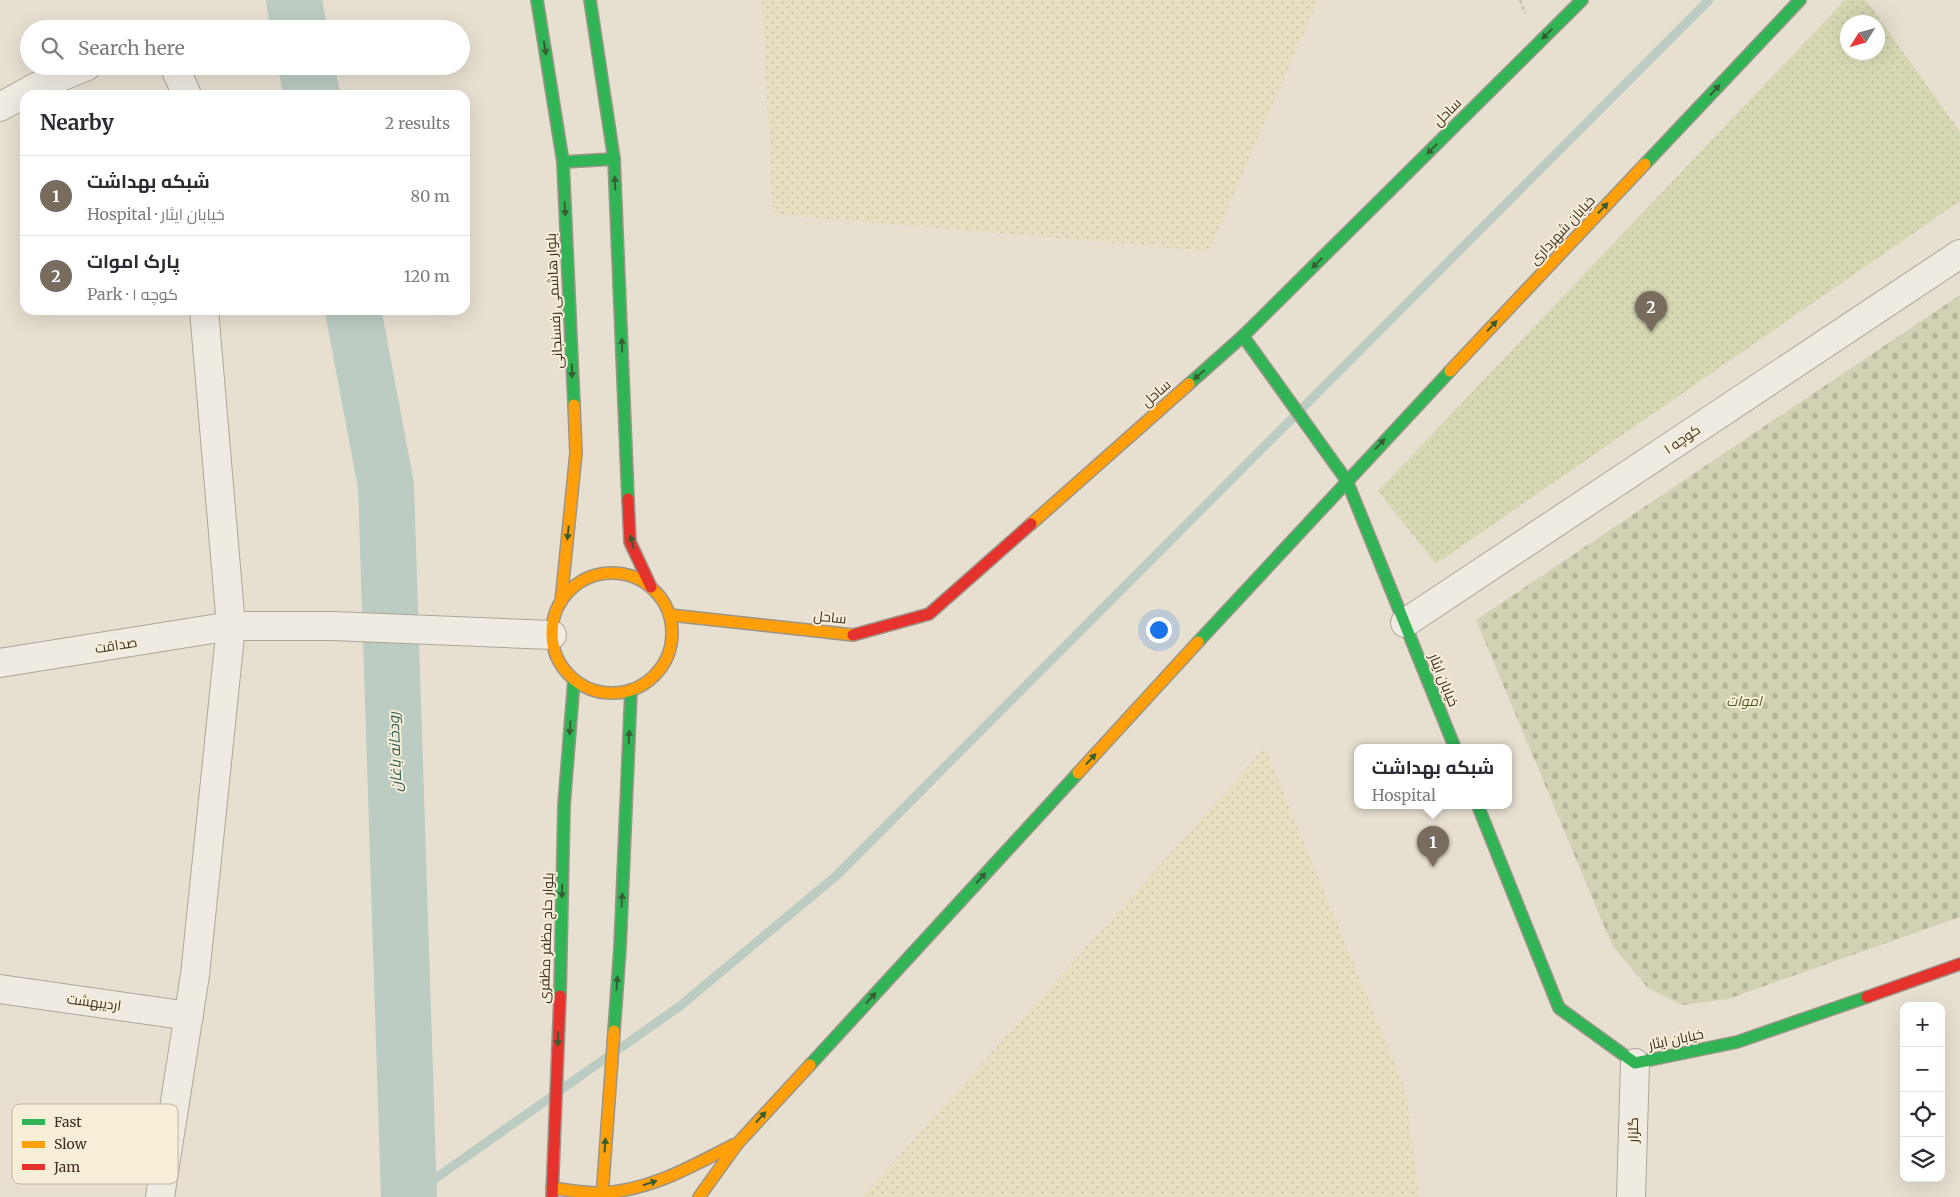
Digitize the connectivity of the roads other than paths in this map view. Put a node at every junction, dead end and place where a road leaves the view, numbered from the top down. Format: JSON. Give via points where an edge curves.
{"nodes":[{"id":1,"x":537,"y":0,"type":"edge"},
{"id":2,"x":590,"y":0,"type":"edge"},
{"id":3,"x":1582,"y":0,"type":"edge"},
{"id":4,"x":1800,"y":0,"type":"edge"},
{"id":5,"x":65,"y":75,"type":"edge"},
{"id":6,"x":178,"y":75,"type":"edge"},
{"id":7,"x":31,"y":90,"type":"edge"},
{"id":8,"x":185,"y":90,"type":"edge"},
{"id":9,"x":20,"y":96,"type":"edge"},
{"id":10,"x":0,"y":107,"type":"edge"},
{"id":11,"x":614,"y":159,"type":"junction"},
{"id":12,"x":563,"y":162,"type":"junction"},
{"id":13,"x":1960,"y":254,"type":"edge"},
{"id":14,"x":204,"y":315,"type":"edge"},
{"id":15,"x":1244,"y":336,"type":"junction"},
{"id":16,"x":1347,"y":481,"type":"junction"},
{"id":17,"x":651,"y":586,"type":"junction"},
{"id":18,"x":561,"y":602,"type":"junction"},
{"id":19,"x":670,"y":615,"type":"junction"},
{"id":20,"x":1405,"y":623,"type":"junction"},
{"id":21,"x":231,"y":626,"type":"junction"},
{"id":22,"x":552,"y":635,"type":"junction"},
{"id":23,"x":0,"y":663,"type":"edge"},
{"id":24,"x":574,"y":680,"type":"junction"},
{"id":25,"x":631,"y":690,"type":"junction"},
{"id":26,"x":1453,"y":744,"type":"edge"},
{"id":27,"x":1479,"y":809,"type":"edge"},
{"id":28,"x":1960,"y":964,"type":"edge"},
{"id":29,"x":0,"y":989,"type":"edge"},
{"id":30,"x":188,"y":1016,"type":"junction"},
{"id":31,"x":1634,"y":1063,"type":"junction"},
{"id":32,"x":174,"y":1104,"type":"edge"},
{"id":33,"x":738,"y":1143,"type":"junction"},
{"id":34,"x":162,"y":1184,"type":"edge"},
{"id":35,"x":552,"y":1193,"type":"edge"},
{"id":36,"x":602,"y":1195,"type":"edge"},
{"id":37,"x":160,"y":1197,"type":"edge"},
{"id":38,"x":699,"y":1197,"type":"edge"},
{"id":39,"x":1631,"y":1197,"type":"edge"}],
"edges":[{"from":1,"to":12,"type":"main road","name":"بلوار هاشمی رفسنجانی","one_way":true},
{"from":2,"to":11,"type":"main road"},
{"from":3,"to":15,"type":"main road","name":"ساحل","one_way":true},
{"from":16,"to":4,"type":"main road","name":"خیابان شهرداری","one_way":true},
{"from":5,"to":7,"type":"street"},
{"from":6,"to":8,"type":"street"},
{"from":9,"to":10,"type":"street"},
{"from":11,"to":12,"type":"main road"},
{"from":17,"to":11,"type":"main road","one_way":true,"via":[[630,542]]},
{"from":12,"to":18,"type":"main road","name":"بلوار هاشمی رفسنجانی","one_way":true,"via":[[576,453]]},
{"from":13,"to":20,"type":"street","name":"کوچه ۱"},
{"from":14,"to":21,"type":"street"},
{"from":15,"to":16,"type":"main road","name":"خیابان ایثار"},
{"from":15,"to":19,"type":"main road","name":"ساحل","one_way":true,"via":[[929,614],[855,635]]},
{"from":16,"to":20,"type":"main road","name":"خیابان ایثار"},
{"from":33,"to":16,"type":"main road","name":"خیابان شهرداری","one_way":true},
{"from":17,"to":18,"type":"main road","via":[[619,573],[602,574],[572,588]]},
{"from":17,"to":19,"type":"main road"},
{"from":18,"to":22,"type":"main road","via":[[554,617]]},
{"from":19,"to":25,"type":"main road","via":[[670,649],[664,665],[653,678]]},
{"from":20,"to":26,"type":"main road","name":"خیابان ایثار"},
{"from":21,"to":22,"type":"street","name":"صداقت","via":[[333,626]]},
{"from":21,"to":23,"type":"street","name":"صداقت"},
{"from":21,"to":30,"type":"street"},
{"from":22,"to":24,"type":"main road","via":[[562,667]]},
{"from":24,"to":25,"type":"main road","via":[[605,694]]},
{"from":24,"to":35,"type":"main road","name":"بلوار حاج مظفر مظفری","one_way":true,"via":[[564,805]]},
{"from":36,"to":25,"type":"main road","one_way":true,"via":[[620,948]]},
{"from":27,"to":31,"type":"main road","name":"خیابان ایثار","via":[[1559,1008]]},
{"from":28,"to":31,"type":"main road","name":"خیابان ایثار","via":[[1737,1042]]},
{"from":29,"to":30,"type":"street","name":"اردیبهشت"},
{"from":30,"to":32,"type":"street"},
{"from":31,"to":39,"type":"street","name":"گلزار"},
{"from":36,"to":33,"type":"main road","one_way":true,"via":[[672,1176]]},
{"from":33,"to":38,"type":"main road"},
{"from":34,"to":37,"type":"street"},
{"from":35,"to":36,"type":"main road"}]}
